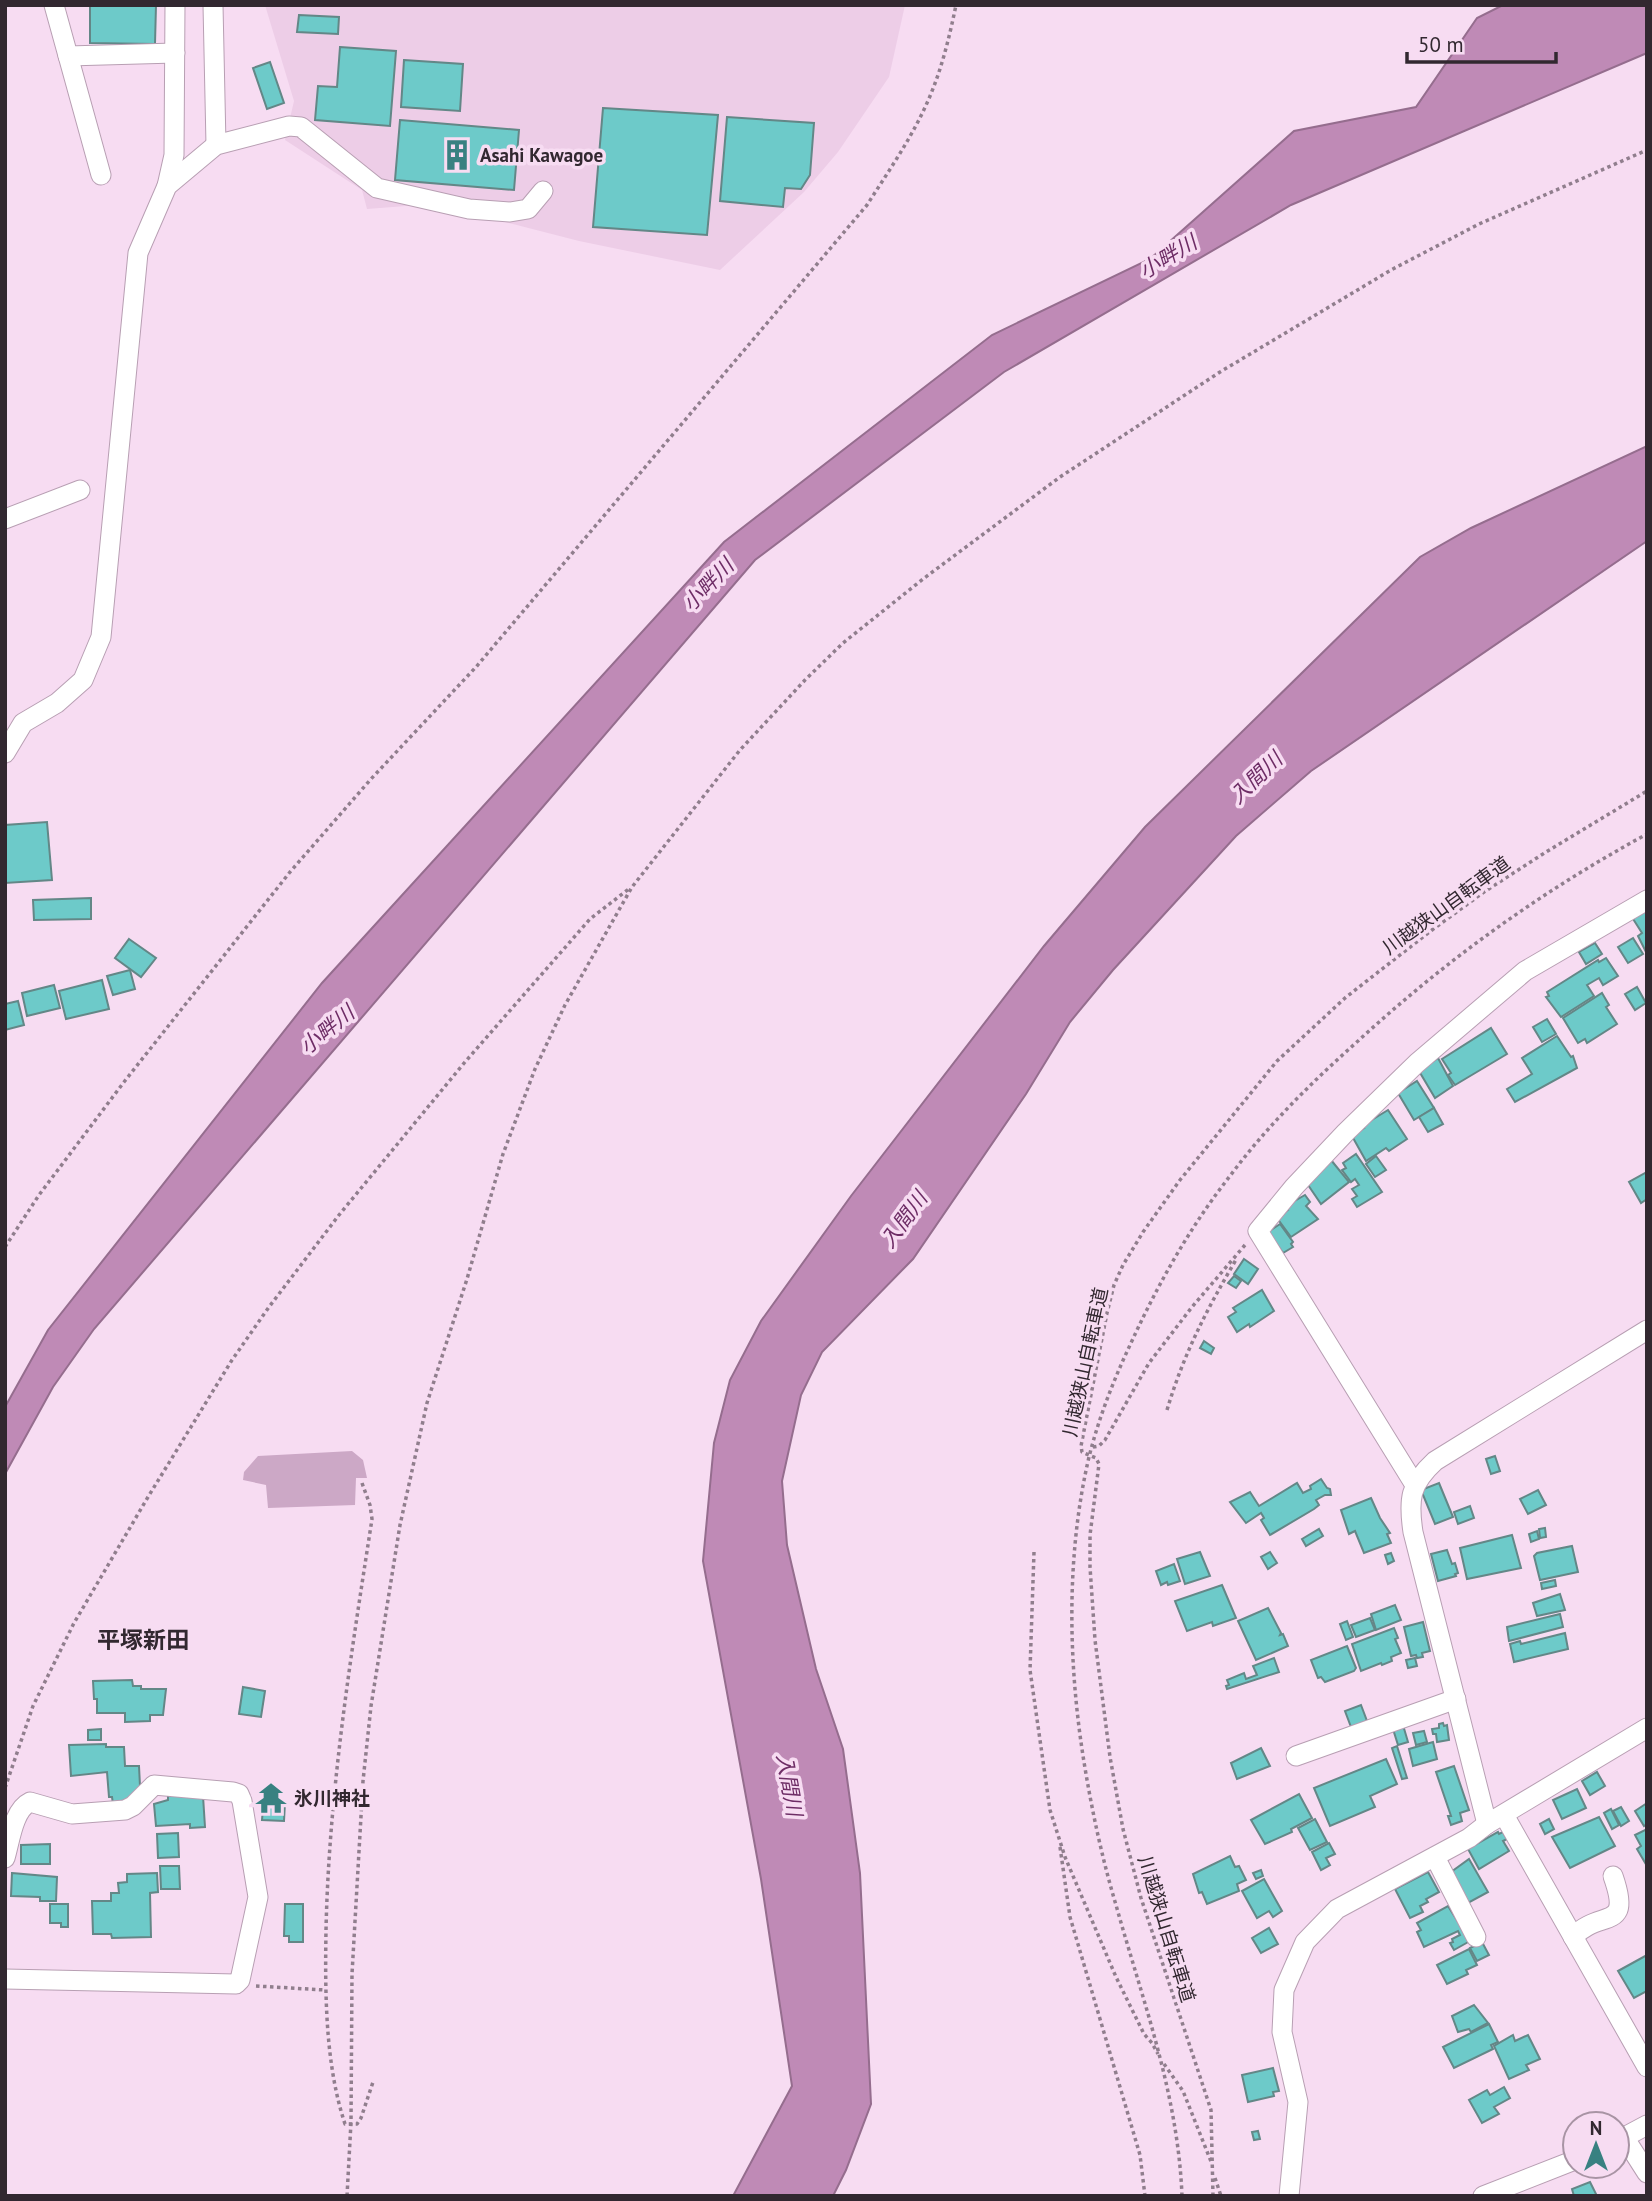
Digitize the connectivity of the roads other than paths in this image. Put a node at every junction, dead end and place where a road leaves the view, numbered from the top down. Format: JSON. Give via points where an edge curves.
{"nodes":[{"id":1,"x":54,"y":5,"type":"edge"},
{"id":2,"x":175,"y":5,"type":"edge"},
{"id":3,"x":213,"y":5,"type":"edge"},
{"id":4,"x":175,"y":53,"type":"junction"},
{"id":5,"x":68,"y":56,"type":"junction"},
{"id":6,"x":216,"y":145,"type":"junction"},
{"id":7,"x":101,"y":175,"type":"dead end"},
{"id":8,"x":167,"y":186,"type":"junction"},
{"id":9,"x":543,"y":191,"type":"dead end"},
{"id":10,"x":80,"y":490,"type":"dead end"},
{"id":11,"x":5,"y":519,"type":"edge"},
{"id":12,"x":5,"y":753,"type":"edge"},
{"id":13,"x":1647,"y":900,"type":"edge"},
{"id":14,"x":1647,"y":1330,"type":"edge"},
{"id":15,"x":1415,"y":1485,"type":"junction"},
{"id":16,"x":1456,"y":1699,"type":"junction"},
{"id":17,"x":1647,"y":1728,"type":"edge"},
{"id":18,"x":1296,"y":1756,"type":"dead end"},
{"id":19,"x":1504,"y":1815,"type":"junction"},
{"id":20,"x":1486,"y":1824,"type":"junction"},
{"id":21,"x":1435,"y":1857,"type":"junction"},
{"id":22,"x":5,"y":1858,"type":"edge"},
{"id":23,"x":1613,"y":1876,"type":"dead end"},
{"id":24,"x":1476,"y":1937,"type":"dead end"},
{"id":25,"x":1573,"y":1937,"type":"junction"},
{"id":26,"x":5,"y":1979,"type":"edge"},
{"id":27,"x":1641,"y":2041,"type":"edge"},
{"id":28,"x":1647,"y":2067,"type":"edge"},
{"id":29,"x":1647,"y":2125,"type":"edge"},
{"id":30,"x":1631,"y":2133,"type":"edge"},
{"id":31,"x":1631,"y":2153,"type":"edge"},
{"id":32,"x":1561,"y":2166,"type":"edge"},
{"id":33,"x":1647,"y":2173,"type":"edge"},
{"id":34,"x":1289,"y":2196,"type":"edge"},
{"id":35,"x":1483,"y":2196,"type":"edge"}],
"edges":[{"from":1,"to":5,"type":"street"},
{"from":2,"to":4,"type":"street"},
{"from":3,"to":6,"type":"street"},
{"from":4,"to":5,"type":"street"},
{"from":4,"to":8,"type":"street","via":[[174,155]]},
{"from":5,"to":7,"type":"street"},
{"from":6,"to":8,"type":"street"},
{"from":6,"to":9,"type":"street","via":[[301,127],[377,188],[469,209],[510,212],[528,209]]},
{"from":8,"to":12,"type":"street","via":[[138,253],[101,637],[83,680],[57,703],[23,723]]},
{"from":10,"to":11,"type":"street"},
{"from":13,"to":15,"type":"street","via":[[1525,971],[1436,1046],[1293,1187],[1258,1231]]},
{"from":14,"to":15,"type":"street","via":[[1435,1461]]},
{"from":15,"to":16,"type":"street","via":[[1409,1505],[1413,1532]]},
{"from":16,"to":18,"type":"street"},
{"from":16,"to":20,"type":"street"},
{"from":17,"to":19,"type":"street"},
{"from":19,"to":20,"type":"street"},
{"from":19,"to":25,"type":"street"},
{"from":20,"to":21,"type":"street"},
{"from":21,"to":24,"type":"street"},
{"from":21,"to":34,"type":"street","via":[[1337,1909],[1305,1942],[1284,1990],[1282,2032],[1298,2102]]},
{"from":22,"to":26,"type":"street","via":[[19,1813],[30,1802],[72,1814],[125,1810],[154,1785],[233,1792],[242,1801],[258,1897],[236,1984]]},
{"from":23,"to":25,"type":"street","via":[[1621,1900],[1618,1911],[1582,1927]]},
{"from":25,"to":27,"type":"street"},
{"from":27,"to":28,"type":"street"},
{"from":29,"to":30,"type":"street"},
{"from":31,"to":33,"type":"street"},
{"from":32,"to":35,"type":"street"}]}
